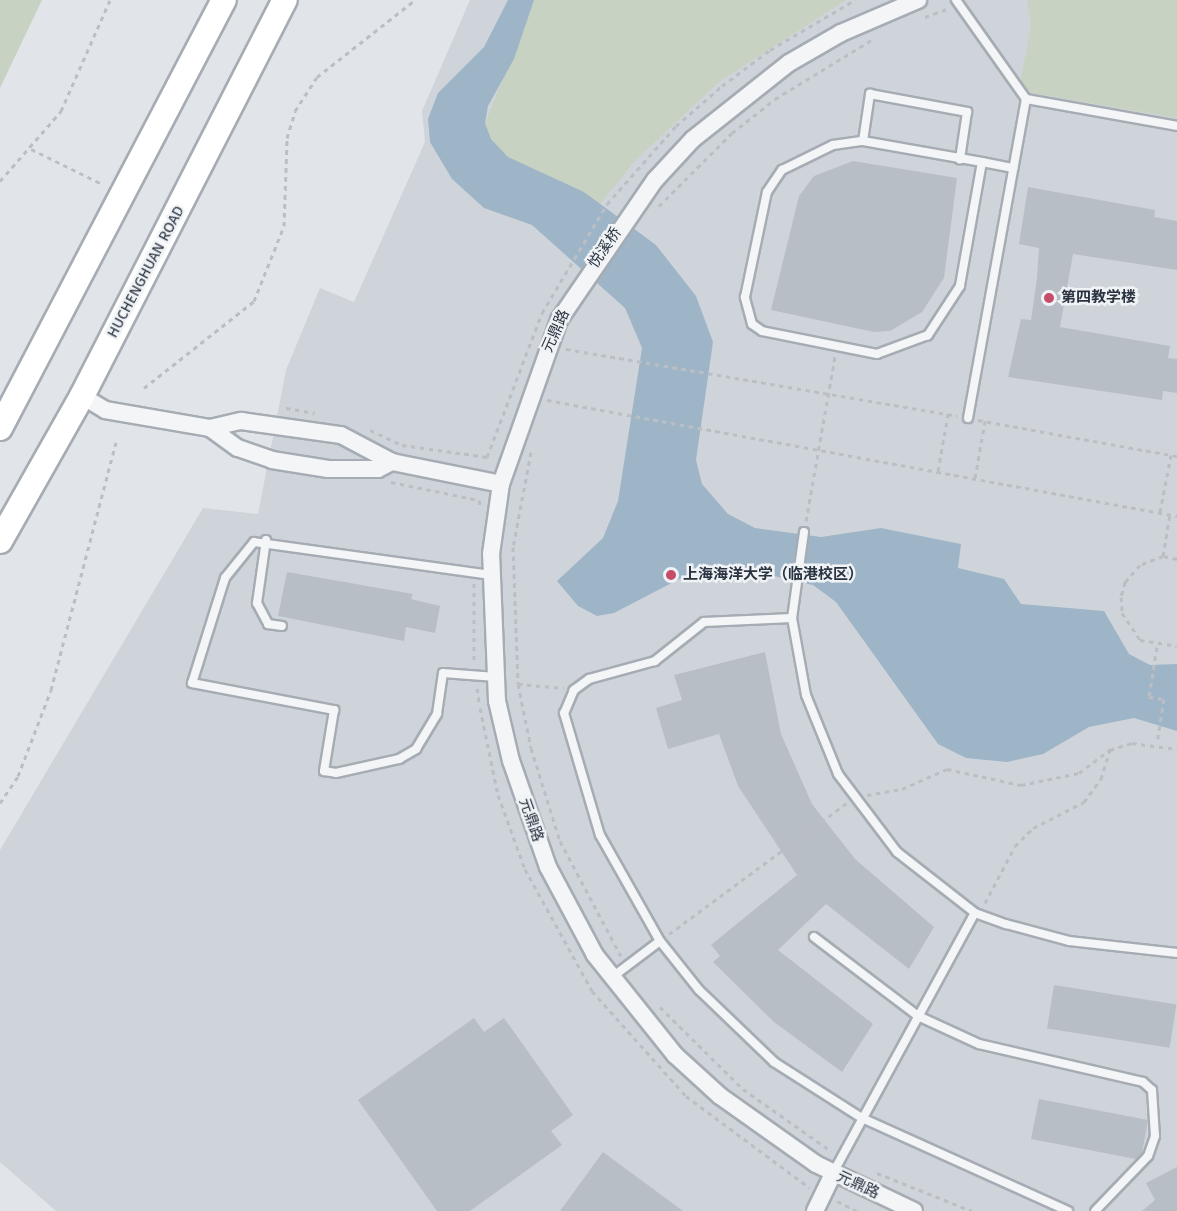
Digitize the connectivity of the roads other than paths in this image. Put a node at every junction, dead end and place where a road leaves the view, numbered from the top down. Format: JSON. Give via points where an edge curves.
{"nodes":[{"id":1,"x":224,"y":0,"type":"edge"},
{"id":2,"x":285,"y":0,"type":"edge"},
{"id":3,"x":918,"y":0,"type":"edge"},
{"id":4,"x":956,"y":3,"type":"edge"},
{"id":5,"x":1026,"y":99,"type":"junction"},
{"id":6,"x":1177,"y":126,"type":"edge"},
{"id":7,"x":863,"y":141,"type":"junction"},
{"id":8,"x":960,"y":159,"type":"junction"},
{"id":9,"x":982,"y":162,"type":"junction"},
{"id":10,"x":1013,"y":168,"type":"junction"},
{"id":11,"x":585,"y":277,"type":"joint"},
{"id":12,"x":82,"y":396,"type":"junction"},
{"id":13,"x":968,"y":418,"type":"road end"},
{"id":14,"x":0,"y":428,"type":"edge"},
{"id":15,"x":210,"y":428,"type":"junction"},
{"id":16,"x":392,"y":462,"type":"junction"},
{"id":17,"x":501,"y":484,"type":"junction"},
{"id":18,"x":804,"y":532,"type":"road end"},
{"id":19,"x":266,"y":540,"type":"junction"},
{"id":20,"x":0,"y":541,"type":"edge"},
{"id":21,"x":491,"y":575,"type":"junction"},
{"id":22,"x":792,"y":618,"type":"junction"},
{"id":23,"x":282,"y":626,"type":"dead end"},
{"id":24,"x":496,"y":677,"type":"junction"},
{"id":25,"x":975,"y":913,"type":"junction"},
{"id":26,"x":814,"y":937,"type":"dead end"},
{"id":27,"x":660,"y":941,"type":"junction"},
{"id":28,"x":1177,"y":953,"type":"edge"},
{"id":29,"x":610,"y":978,"type":"junction"},
{"id":30,"x":918,"y":1016,"type":"junction"},
{"id":31,"x":862,"y":1118,"type":"junction"},
{"id":32,"x":833,"y":1174,"type":"junction"},
{"id":33,"x":815,"y":1211,"type":"edge"},
{"id":34,"x":914,"y":1211,"type":"edge"},
{"id":35,"x":1068,"y":1211,"type":"edge"},
{"id":36,"x":1095,"y":1211,"type":"edge"}],
"edges":[{"from":1,"to":14,"type":"main road"},
{"from":2,"to":12,"type":"main road","name":"HUCHENGHUAN ROAD"},
{"from":3,"to":11,"type":"street","name":"悦溪桥","via":[[841,33],[744,96],[693,139],[625,219]]},
{"from":4,"to":5,"type":"lane"},
{"from":5,"to":6,"type":"lane"},
{"from":5,"to":10,"type":"lane"},
{"from":7,"to":8,"type":"lane"},
{"from":7,"to":8,"type":"lane","via":[[870,94],[968,112]]},
{"from":7,"to":9,"type":"lane","via":[[833,146],[782,170],[767,192],[745,297],[752,324],[762,332],[877,354],[904,348],[927,335],[947,313],[960,286]]},
{"from":8,"to":9,"type":"lane"},
{"from":9,"to":10,"type":"lane"},
{"from":10,"to":13,"type":"lane"},
{"from":11,"to":17,"type":"street","name":"元鼎路","via":[[559,320]]},
{"from":12,"to":15,"type":"street","via":[[105,410]]},
{"from":12,"to":20,"type":"main road","name":"HUCHENGHUAN ROAD"},
{"from":15,"to":16,"type":"street","via":[[241,421],[278,423],[341,435]]},
{"from":15,"to":16,"type":"street","via":[[238,448],[272,460],[328,469],[378,470]]},
{"from":16,"to":17,"type":"street"},
{"from":17,"to":21,"type":"street","name":"元鼎路"},
{"from":18,"to":22,"type":"lane"},
{"from":19,"to":21,"type":"lane"},
{"from":19,"to":23,"type":"lane","via":[[257,603],[261,618]]},
{"from":19,"to":24,"type":"lane","via":[[245,548],[225,578],[192,683],[334,710],[324,771],[336,773],[399,759],[416,749],[437,714],[443,673]]},
{"from":21,"to":24,"type":"street","name":"元鼎路"},
{"from":22,"to":25,"type":"lane","via":[[806,695],[838,774],[897,852]]},
{"from":22,"to":27,"type":"lane","via":[[704,622],[655,661],[590,680],[574,690],[564,713],[583,790],[625,885]]},
{"from":24,"to":29,"type":"street","name":"元鼎路","via":[[511,761],[548,867]]},
{"from":25,"to":28,"type":"lane","via":[[1069,941]]},
{"from":25,"to":30,"type":"lane"},
{"from":26,"to":30,"type":"lane"},
{"from":27,"to":29,"type":"lane"},
{"from":27,"to":31,"type":"lane","via":[[736,1030],[774,1062]]},
{"from":29,"to":32,"type":"street","name":"元鼎路","via":[[675,1055],[720,1096]]},
{"from":30,"to":31,"type":"lane"},
{"from":30,"to":36,"type":"lane","via":[[979,1044],[1143,1082],[1152,1090],[1156,1125],[1148,1156]]},
{"from":31,"to":32,"type":"lane"},
{"from":31,"to":35,"type":"lane"},
{"from":32,"to":33,"type":"street"},
{"from":32,"to":34,"type":"street","name":"元鼎路"}]}
